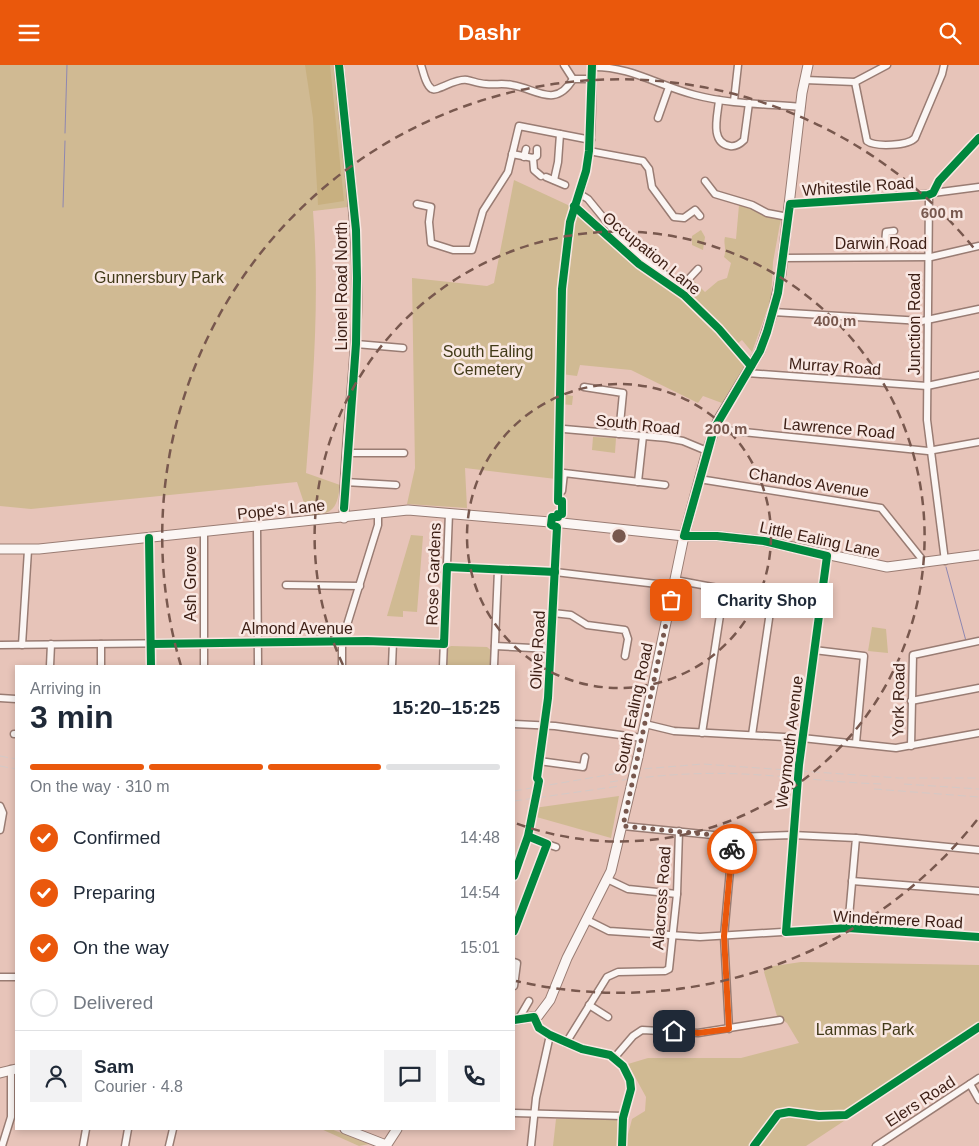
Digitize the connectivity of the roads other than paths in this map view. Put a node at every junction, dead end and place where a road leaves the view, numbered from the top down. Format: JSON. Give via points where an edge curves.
{"nodes":[{"id":1,"x":339,"y":65,"type":"edge"},
{"id":2,"x":421,"y":65,"type":"edge"},
{"id":3,"x":564,"y":65,"type":"edge"},
{"id":4,"x":738,"y":65,"type":"edge"},
{"id":5,"x":808,"y":65,"type":"edge"},
{"id":6,"x":887,"y":65,"type":"edge"},
{"id":7,"x":944,"y":65,"type":"edge"},
{"id":8,"x":592,"y":66,"type":"edge"},
{"id":9,"x":573,"y":79,"type":"junction"},
{"id":10,"x":592,"y":79,"type":"junction"},
{"id":11,"x":805,"y":80,"type":"junction"},
{"id":12,"x":855,"y":82,"type":"junction"},
{"id":13,"x":669,"y":87,"type":"junction"},
{"id":14,"x":719,"y":100,"type":"junction"},
{"id":15,"x":734,"y":101,"type":"junction"},
{"id":16,"x":749,"y":103,"type":"junction"},
{"id":17,"x":801,"y":107,"type":"junction"},
{"id":18,"x":658,"y":118,"type":"dead end"},
{"id":19,"x":560,"y":134,"type":"junction"},
{"id":20,"x":979,"y":138,"type":"edge"},
{"id":21,"x":591,"y":139,"type":"junction"},
{"id":22,"x":526,"y":149,"type":"dead end"},
{"id":23,"x":537,"y":149,"type":"dead end"},
{"id":24,"x":589,"y":151,"type":"junction"},
{"id":25,"x":512,"y":154,"type":"junction"},
{"id":26,"x":524,"y":157,"type":"junction"},
{"id":27,"x":533,"y":159,"type":"junction"},
{"id":28,"x":554,"y":180,"type":"junction"},
{"id":29,"x":705,"y":181,"type":"dead end"},
{"id":30,"x":565,"y":185,"type":"dead end"},
{"id":31,"x":979,"y":187,"type":"edge"},
{"id":32,"x":931,"y":195,"type":"junction"},
{"id":33,"x":417,"y":204,"type":"dead end"},
{"id":34,"x":790,"y":204,"type":"junction"},
{"id":35,"x":700,"y":216,"type":"dead end"},
{"id":36,"x":788,"y":217,"type":"junction"},
{"id":37,"x":894,"y":231,"type":"dead end"},
{"id":38,"x":979,"y":246,"type":"edge"},
{"id":39,"x":886,"y":250,"type":"junction"},
{"id":40,"x":928,"y":257,"type":"junction"},
{"id":41,"x":783,"y":258,"type":"junction"},
{"id":42,"x":698,"y":269,"type":"dead end"},
{"id":43,"x":979,"y":309,"type":"edge"},
{"id":44,"x":773,"y":312,"type":"junction"},
{"id":45,"x":928,"y":321,"type":"junction"},
{"id":46,"x":356,"y":344,"type":"junction"},
{"id":47,"x":403,"y":348,"type":"dead end"},
{"id":48,"x":747,"y":373,"type":"junction"},
{"id":49,"x":979,"y":375,"type":"edge"},
{"id":50,"x":584,"y":387,"type":"dead end"},
{"id":51,"x":927,"y":387,"type":"junction"},
{"id":52,"x":564,"y":429,"type":"dead end"},
{"id":53,"x":714,"y":429,"type":"junction"},
{"id":54,"x":619,"y":434,"type":"junction"},
{"id":55,"x":643,"y":436,"type":"junction"},
{"id":56,"x":979,"y":442,"type":"edge"},
{"id":57,"x":931,"y":450,"type":"junction"},
{"id":58,"x":708,"y":451,"type":"junction"},
{"id":59,"x":348,"y":453,"type":"junction"},
{"id":60,"x":404,"y":453,"type":"dead end"},
{"id":61,"x":699,"y":479,"type":"junction"},
{"id":62,"x":345,"y":482,"type":"junction"},
{"id":63,"x":638,"y":482,"type":"junction"},
{"id":64,"x":396,"y":485,"type":"dead end"},
{"id":65,"x":665,"y":485,"type":"dead end"},
{"id":66,"x":562,"y":491,"type":"dead end"},
{"id":67,"x":449,"y":513,"type":"junction"},
{"id":68,"x":378,"y":514,"type":"junction"},
{"id":69,"x":344,"y":518,"type":"junction"},
{"id":70,"x":558,"y":523,"type":"junction"},
{"id":71,"x":257,"y":527,"type":"junction"},
{"id":72,"x":204,"y":532,"type":"junction"},
{"id":73,"x":684,"y":536,"type":"junction"},
{"id":74,"x":149,"y":538,"type":"junction"},
{"id":75,"x":0,"y":549,"type":"edge"},
{"id":76,"x":28,"y":550,"type":"junction"},
{"id":77,"x":979,"y":555,"type":"edge"},
{"id":78,"x":827,"y":556,"type":"junction"},
{"id":79,"x":945,"y":561,"type":"junction"},
{"id":80,"x":922,"y":564,"type":"junction"},
{"id":81,"x":447,"y":567,"type":"junction"},
{"id":82,"x":498,"y":569,"type":"junction"},
{"id":83,"x":555,"y":572,"type":"junction"},
{"id":84,"x":674,"y":583,"type":"junction"},
{"id":85,"x":286,"y":585,"type":"dead end"},
{"id":86,"x":360,"y":585,"type":"junction"},
{"id":87,"x":724,"y":589,"type":"junction"},
{"id":88,"x":772,"y":598,"type":"junction"},
{"id":89,"x":820,"y":607,"type":"junction"},
{"id":90,"x":553,"y":613,"type":"junction"},
{"id":91,"x":342,"y":641,"type":"junction"},
{"id":92,"x":979,"y":641,"type":"edge"},
{"id":93,"x":258,"y":642,"type":"junction"},
{"id":94,"x":393,"y":642,"type":"junction"},
{"id":95,"x":204,"y":643,"type":"junction"},
{"id":96,"x":51,"y":644,"type":"junction"},
{"id":97,"x":101,"y":644,"type":"junction"},
{"id":98,"x":151,"y":644,"type":"junction"},
{"id":99,"x":444,"y":644,"type":"junction"},
{"id":100,"x":0,"y":645,"type":"edge"},
{"id":101,"x":22,"y":645,"type":"junction"},
{"id":102,"x":495,"y":646,"type":"junction"},
{"id":103,"x":551,"y":649,"type":"junction"},
{"id":104,"x":814,"y":650,"type":"junction"},
{"id":105,"x":625,"y":656,"type":"dead end"},
{"id":106,"x":50,"y":665,"type":"edge"},
{"id":107,"x":101,"y":665,"type":"edge"},
{"id":108,"x":151,"y":665,"type":"edge"},
{"id":109,"x":204,"y":665,"type":"edge"},
{"id":110,"x":258,"y":665,"type":"edge"},
{"id":111,"x":342,"y":665,"type":"edge"},
{"id":112,"x":392,"y":665,"type":"edge"},
{"id":113,"x":443,"y":665,"type":"edge"},
{"id":114,"x":494,"y":665,"type":"edge"},
{"id":115,"x":979,"y":688,"type":"edge"},
{"id":116,"x":0,"y":697,"type":"edge"},
{"id":117,"x":15,"y":699,"type":"edge"},
{"id":118,"x":911,"y":701,"type":"junction"},
{"id":119,"x":515,"y":724,"type":"edge"},
{"id":120,"x":545,"y":725,"type":"junction"},
{"id":121,"x":645,"y":725,"type":"junction"},
{"id":122,"x":702,"y":733,"type":"junction"},
{"id":123,"x":979,"y":733,"type":"edge"},
{"id":124,"x":752,"y":735,"type":"junction"},
{"id":125,"x":642,"y":737,"type":"junction"},
{"id":126,"x":802,"y":738,"type":"junction"},
{"id":127,"x":856,"y":743,"type":"junction"},
{"id":128,"x":911,"y":746,"type":"junction"},
{"id":129,"x":585,"y":757,"type":"dead end"},
{"id":130,"x":539,"y":761,"type":"junction"},
{"id":131,"x":537,"y":778,"type":"dead end"},
{"id":132,"x":0,"y":806,"type":"edge"},
{"id":133,"x":623,"y":826,"type":"junction"},
{"id":134,"x":0,"y":830,"type":"edge"},
{"id":135,"x":679,"y":831,"type":"junction"},
{"id":136,"x":792,"y":835,"type":"junction"},
{"id":137,"x":530,"y":837,"type":"dead end"},
{"id":138,"x":733,"y":837,"type":"junction"},
{"id":139,"x":854,"y":837,"type":"junction"},
{"id":140,"x":547,"y":844,"type":"junction"},
{"id":141,"x":556,"y":847,"type":"dead end"},
{"id":142,"x":979,"y":849,"type":"edge"},
{"id":143,"x":608,"y":879,"type":"junction"},
{"id":144,"x":852,"y":881,"type":"junction"},
{"id":145,"x":979,"y":891,"type":"edge"},
{"id":146,"x":677,"y":894,"type":"junction"},
{"id":147,"x":587,"y":920,"type":"junction"},
{"id":148,"x":515,"y":928,"type":"edge"},
{"id":149,"x":848,"y":928,"type":"junction"},
{"id":150,"x":786,"y":932,"type":"junction"},
{"id":151,"x":673,"y":935,"type":"junction"},
{"id":152,"x":724,"y":936,"type":"junction"},
{"id":153,"x":979,"y":937,"type":"edge"},
{"id":154,"x":515,"y":962,"type":"edge"},
{"id":155,"x":0,"y":977,"type":"edge"},
{"id":156,"x":15,"y":977,"type":"edge"},
{"id":157,"x":515,"y":978,"type":"edge"},
{"id":158,"x":529,"y":1001,"type":"dead end"},
{"id":159,"x":589,"y":1005,"type":"junction"},
{"id":160,"x":534,"y":1017,"type":"junction"},
{"id":161,"x":608,"y":1017,"type":"dead end"},
{"id":162,"x":516,"y":1020,"type":"edge"},
{"id":163,"x":780,"y":1020,"type":"dead end"},
{"id":164,"x":729,"y":1029,"type":"junction"},
{"id":165,"x":550,"y":1035,"type":"junction"},
{"id":166,"x":566,"y":1043,"type":"junction"},
{"id":167,"x":615,"y":1057,"type":"junction"},
{"id":168,"x":14,"y":1069,"type":"edge"},
{"id":169,"x":0,"y":1073,"type":"edge"},
{"id":170,"x":979,"y":1078,"type":"edge"},
{"id":171,"x":970,"y":1084,"type":"junction"},
{"id":172,"x":979,"y":1100,"type":"edge"},
{"id":173,"x":515,"y":1113,"type":"edge"},
{"id":174,"x":535,"y":1113,"type":"junction"},
{"id":175,"x":623,"y":1116,"type":"junction"},
{"id":176,"x":86,"y":1130,"type":"edge"},
{"id":177,"x":128,"y":1130,"type":"edge"},
{"id":178,"x":172,"y":1130,"type":"edge"},
{"id":179,"x":348,"y":1130,"type":"edge"},
{"id":180,"x":390,"y":1130,"type":"edge"},
{"id":181,"x":396,"y":1130,"type":"edge"},
{"id":182,"x":388,"y":1145,"type":"edge"},
{"id":183,"x":2,"y":1146,"type":"edge"},
{"id":184,"x":82,"y":1146,"type":"edge"},
{"id":185,"x":125,"y":1146,"type":"edge"},
{"id":186,"x":169,"y":1146,"type":"edge"},
{"id":187,"x":531,"y":1146,"type":"edge"},
{"id":188,"x":622,"y":1146,"type":"edge"},
{"id":189,"x":876,"y":1146,"type":"edge"}],
"edges":[{"from":1,"to":46,"type":"main road","name":"Lionel Road North","via":[[356,230]]},
{"from":2,"to":9,"type":"street","via":[[429,87],[434,90],[452,81],[468,80],[486,85],[513,85],[535,94],[551,95],[562,93]]},
{"from":3,"to":9,"type":"street"},
{"from":4,"to":15,"type":"street"},
{"from":5,"to":11,"type":"main road","name":"South Ealing Road"},
{"from":6,"to":12,"type":"street"},
{"from":7,"to":12,"type":"street","via":[[915,138],[905,144],[873,144],[867,141]]},
{"from":8,"to":10,"type":"street"},
{"from":8,"to":13,"type":"street","via":[[624,69]]},
{"from":9,"to":10,"type":"street"},
{"from":10,"to":21,"type":"street"},
{"from":11,"to":12,"type":"street"},
{"from":11,"to":17,"type":"main road","name":"South Ealing Road"},
{"from":13,"to":14,"type":"street"},
{"from":13,"to":18,"type":"street"},
{"from":14,"to":15,"type":"street"},
{"from":14,"to":16,"type":"street","via":[[716,135],[722,144],[733,147],[746,136]]},
{"from":15,"to":16,"type":"street"},
{"from":16,"to":17,"type":"street"},
{"from":17,"to":34,"type":"main road","name":"South Ealing Road"},
{"from":19,"to":21,"type":"street"},
{"from":19,"to":25,"type":"street","via":[[519,126]]},
{"from":19,"to":28,"type":"street"},
{"from":20,"to":32,"type":"street","via":[[939,181]]},
{"from":21,"to":24,"type":"street"},
{"from":22,"to":26,"type":"street"},
{"from":23,"to":27,"type":"street","via":[[537,156]]},
{"from":24,"to":35,"type":"street","via":[[643,161],[649,169],[652,187],[674,217],[684,218],[696,210]]},
{"from":24,"to":42,"type":"street","via":[[579,196],[588,199],[624,243],[673,280],[684,284]]},
{"from":25,"to":26,"type":"street"},
{"from":25,"to":33,"type":"street","via":[[504,180],[483,211],[472,250],[453,250],[431,243],[429,222],[432,207]]},
{"from":26,"to":27,"type":"street"},
{"from":27,"to":28,"type":"street","via":[[534,172]]},
{"from":28,"to":30,"type":"street"},
{"from":29,"to":36,"type":"street","via":[[715,194],[752,205],[766,213]]},
{"from":31,"to":32,"type":"street","name":"Whitestile Road"},
{"from":32,"to":34,"type":"street","name":"Whitestile Road"},
{"from":32,"to":40,"type":"street","name":"Junction Road"},
{"from":34,"to":36,"type":"main road","name":"South Ealing Road"},
{"from":36,"to":41,"type":"main road","name":"South Ealing Road"},
{"from":37,"to":39,"type":"street","via":[[886,232]]},
{"from":38,"to":40,"type":"street","name":"Darwin Road"},
{"from":39,"to":40,"type":"street","name":"Darwin Road"},
{"from":39,"to":41,"type":"street","name":"Darwin Road"},
{"from":40,"to":45,"type":"street","name":"Junction Road"},
{"from":41,"to":44,"type":"main road","name":"South Ealing Road"},
{"from":43,"to":45,"type":"street"},
{"from":44,"to":45,"type":"street"},
{"from":44,"to":48,"type":"main road","name":"South Ealing Road","via":[[760,351]]},
{"from":45,"to":51,"type":"street","name":"Junction Road"},
{"from":46,"to":47,"type":"street","name":"Lionel Road North"},
{"from":46,"to":59,"type":"main road","name":"Lionel Road North"},
{"from":48,"to":51,"type":"street","name":"Murray Road"},
{"from":48,"to":53,"type":"main road","name":"South Ealing Road"},
{"from":49,"to":51,"type":"street","name":"Murray Road"},
{"from":50,"to":54,"type":"street","via":[[623,393]]},
{"from":51,"to":57,"type":"street","name":"Junction Road"},
{"from":52,"to":54,"type":"street","name":"South Road"},
{"from":53,"to":57,"type":"street","name":"Lawrence Road"},
{"from":53,"to":58,"type":"main road","name":"South Ealing Road"},
{"from":54,"to":55,"type":"street","name":"South Road"},
{"from":55,"to":58,"type":"street","name":"South Road","via":[[683,441]]},
{"from":55,"to":63,"type":"street"},
{"from":56,"to":57,"type":"street","name":"Lawrence Road"},
{"from":57,"to":79,"type":"street","name":"Junction Road"},
{"from":58,"to":61,"type":"main road","name":"South Ealing Road"},
{"from":59,"to":60,"type":"street"},
{"from":59,"to":62,"type":"main road","name":"Lionel Road North"},
{"from":61,"to":73,"type":"main road","name":"South Ealing Road"},
{"from":61,"to":80,"type":"street","name":"Chandos Avenue","via":[[880,508],[921,558]]},
{"from":62,"to":64,"type":"street"},
{"from":62,"to":69,"type":"main road","name":"Lionel Road North"},
{"from":63,"to":65,"type":"street"},
{"from":63,"to":66,"type":"street","via":[[564,473]]},
{"from":67,"to":68,"type":"main road","name":"Pope's Lane","via":[[408,510]]},
{"from":67,"to":70,"type":"main road","name":"Pope's Lane"},
{"from":67,"to":81,"type":"street","name":"Rose Gardens"},
{"from":68,"to":69,"type":"main road","name":"Pope's Lane"},
{"from":68,"to":86,"type":"street","via":[[378,525]]},
{"from":69,"to":71,"type":"main road","name":"Pope's Lane"},
{"from":70,"to":73,"type":"main road","name":"Pope's Lane"},
{"from":70,"to":83,"type":"street","name":"Olive Road"},
{"from":71,"to":72,"type":"main road","name":"Pope's Lane"},
{"from":71,"to":93,"type":"street"},
{"from":72,"to":74,"type":"main road","name":"Pope's Lane"},
{"from":72,"to":95,"type":"street","name":"Ash Grove"},
{"from":73,"to":78,"type":"main road","name":"Little Ealing Lane","via":[[764,541]]},
{"from":73,"to":84,"type":"main road","name":"South Ealing Road"},
{"from":74,"to":76,"type":"main road","name":"Pope's Lane"},
{"from":74,"to":98,"type":"street"},
{"from":75,"to":76,"type":"main road","name":"Pope's Lane"},
{"from":76,"to":101,"type":"street"},
{"from":77,"to":79,"type":"main road","name":"Little Ealing Lane"},
{"from":78,"to":80,"type":"main road","name":"Little Ealing Lane","via":[[882,567]]},
{"from":78,"to":89,"type":"street","name":"Weymouth Avenue"},
{"from":79,"to":80,"type":"main road","name":"Little Ealing Lane"},
{"from":81,"to":82,"type":"street"},
{"from":81,"to":99,"type":"street","name":"Rose Gardens"},
{"from":82,"to":83,"type":"street"},
{"from":82,"to":102,"type":"street"},
{"from":83,"to":84,"type":"street"},
{"from":83,"to":90,"type":"street","name":"Olive Road"},
{"from":84,"to":87,"type":"street"},
{"from":84,"to":121,"type":"main road","name":"South Ealing Road"},
{"from":85,"to":86,"type":"street"},
{"from":86,"to":91,"type":"street"},
{"from":87,"to":88,"type":"street"},
{"from":87,"to":122,"type":"street"},
{"from":88,"to":89,"type":"street"},
{"from":88,"to":124,"type":"street"},
{"from":89,"to":104,"type":"street","name":"Weymouth Avenue"},
{"from":90,"to":103,"type":"street","name":"Olive Road"},
{"from":90,"to":105,"type":"street","via":[[571,615],[588,625],[625,630],[628,639]]},
{"from":91,"to":93,"type":"street","name":"Almond Avenue"},
{"from":91,"to":94,"type":"street","name":"Almond Avenue"},
{"from":91,"to":111,"type":"street"},
{"from":92,"to":118,"type":"street","name":"York Road","via":[[913,655]]},
{"from":93,"to":95,"type":"street","name":"Almond Avenue"},
{"from":93,"to":110,"type":"street"},
{"from":94,"to":99,"type":"street","name":"Almond Avenue"},
{"from":94,"to":112,"type":"street"},
{"from":95,"to":98,"type":"street","name":"Almond Avenue"},
{"from":95,"to":109,"type":"street","name":"Ash Grove"},
{"from":96,"to":97,"type":"street","name":"Almond Avenue"},
{"from":96,"to":101,"type":"street","name":"Almond Avenue"},
{"from":96,"to":106,"type":"street"},
{"from":97,"to":98,"type":"street","name":"Almond Avenue"},
{"from":97,"to":107,"type":"street"},
{"from":98,"to":108,"type":"street"},
{"from":99,"to":113,"type":"street","name":"Rose Gardens"},
{"from":100,"to":101,"type":"street","name":"Almond Avenue"},
{"from":102,"to":103,"type":"street"},
{"from":102,"to":114,"type":"street"},
{"from":103,"to":120,"type":"street","name":"Olive Road"},
{"from":104,"to":126,"type":"street","name":"Weymouth Avenue"},
{"from":104,"to":127,"type":"street","via":[[864,656]]},
{"from":115,"to":118,"type":"street"},
{"from":116,"to":117,"type":"street"},
{"from":118,"to":128,"type":"street","name":"York Road"},
{"from":119,"to":120,"type":"street"},
{"from":120,"to":125,"type":"street"},
{"from":120,"to":130,"type":"street","name":"Olive Road"},
{"from":121,"to":122,"type":"street"},
{"from":121,"to":125,"type":"main road","name":"South Ealing Road"},
{"from":122,"to":124,"type":"street"},
{"from":123,"to":128,"type":"street"},
{"from":124,"to":126,"type":"street"},
{"from":125,"to":133,"type":"main road","name":"South Ealing Road","bridge":true},
{"from":126,"to":127,"type":"street"},
{"from":126,"to":136,"type":"street","name":"Weymouth Avenue","bridge":true},
{"from":127,"to":128,"type":"street","via":[[896,748]]},
{"from":129,"to":130,"type":"street","via":[[583,767]]},
{"from":130,"to":131,"type":"street","name":"Olive Road"},
{"from":132,"to":134,"type":"street","via":[[3,813]]},
{"from":133,"to":135,"type":"street"},
{"from":133,"to":143,"type":"main road","name":"South Ealing Road"},
{"from":135,"to":138,"type":"street"},
{"from":135,"to":146,"type":"street","name":"Alacross Road"},
{"from":136,"to":138,"type":"street"},
{"from":136,"to":139,"type":"street"},
{"from":136,"to":150,"type":"street","name":"Weymouth Avenue"},
{"from":137,"to":140,"type":"street"},
{"from":138,"to":152,"type":"street"},
{"from":139,"to":142,"type":"street"},
{"from":139,"to":144,"type":"street"},
{"from":140,"to":141,"type":"street"},
{"from":140,"to":148,"type":"street"},
{"from":143,"to":146,"type":"street","via":[[628,889]]},
{"from":143,"to":147,"type":"main road","name":"South Ealing Road"},
{"from":144,"to":145,"type":"street"},
{"from":144,"to":149,"type":"street"},
{"from":146,"to":151,"type":"street","name":"Alacross Road"},
{"from":147,"to":151,"type":"street","name":"Windermere Road","via":[[609,931]]},
{"from":147,"to":160,"type":"main road","name":"South Ealing Road","via":[[550,1000]]},
{"from":149,"to":150,"type":"street","name":"Windermere Road"},
{"from":149,"to":153,"type":"street","name":"Windermere Road"},
{"from":150,"to":152,"type":"street","name":"Windermere Road"},
{"from":151,"to":152,"type":"street","name":"Windermere Road"},
{"from":151,"to":159,"type":"street","name":"Alacross Road","via":[[670,966],[665,971],[611,975]]},
{"from":152,"to":164,"type":"street"},
{"from":154,"to":157,"type":"street"},
{"from":155,"to":156,"type":"street"},
{"from":158,"to":162,"type":"street"},
{"from":159,"to":161,"type":"street"},
{"from":159,"to":166,"type":"street"},
{"from":160,"to":162,"type":"main road"},
{"from":160,"to":165,"type":"street","via":[[539,1028]]},
{"from":163,"to":164,"type":"street"},
{"from":164,"to":167,"type":"street","via":[[698,1033],[642,1030]]},
{"from":165,"to":166,"type":"street"},
{"from":165,"to":174,"type":"street"},
{"from":166,"to":167,"type":"street"},
{"from":167,"to":175,"type":"street","via":[[631,1086]]},
{"from":168,"to":169,"type":"main road"},
{"from":168,"to":183,"type":"street","via":[[10,1117]]},
{"from":170,"to":171,"type":"street","name":"Elers Road"},
{"from":171,"to":172,"type":"street"},
{"from":171,"to":189,"type":"street","name":"Elers Road"},
{"from":173,"to":174,"type":"street"},
{"from":174,"to":175,"type":"street"},
{"from":174,"to":187,"type":"street"},
{"from":175,"to":188,"type":"street"},
{"from":176,"to":184,"type":"street"},
{"from":177,"to":185,"type":"street"},
{"from":178,"to":186,"type":"street"},
{"from":179,"to":182,"type":"main road"},
{"from":180,"to":182,"type":"main road"},
{"from":181,"to":182,"type":"main road"}]}
